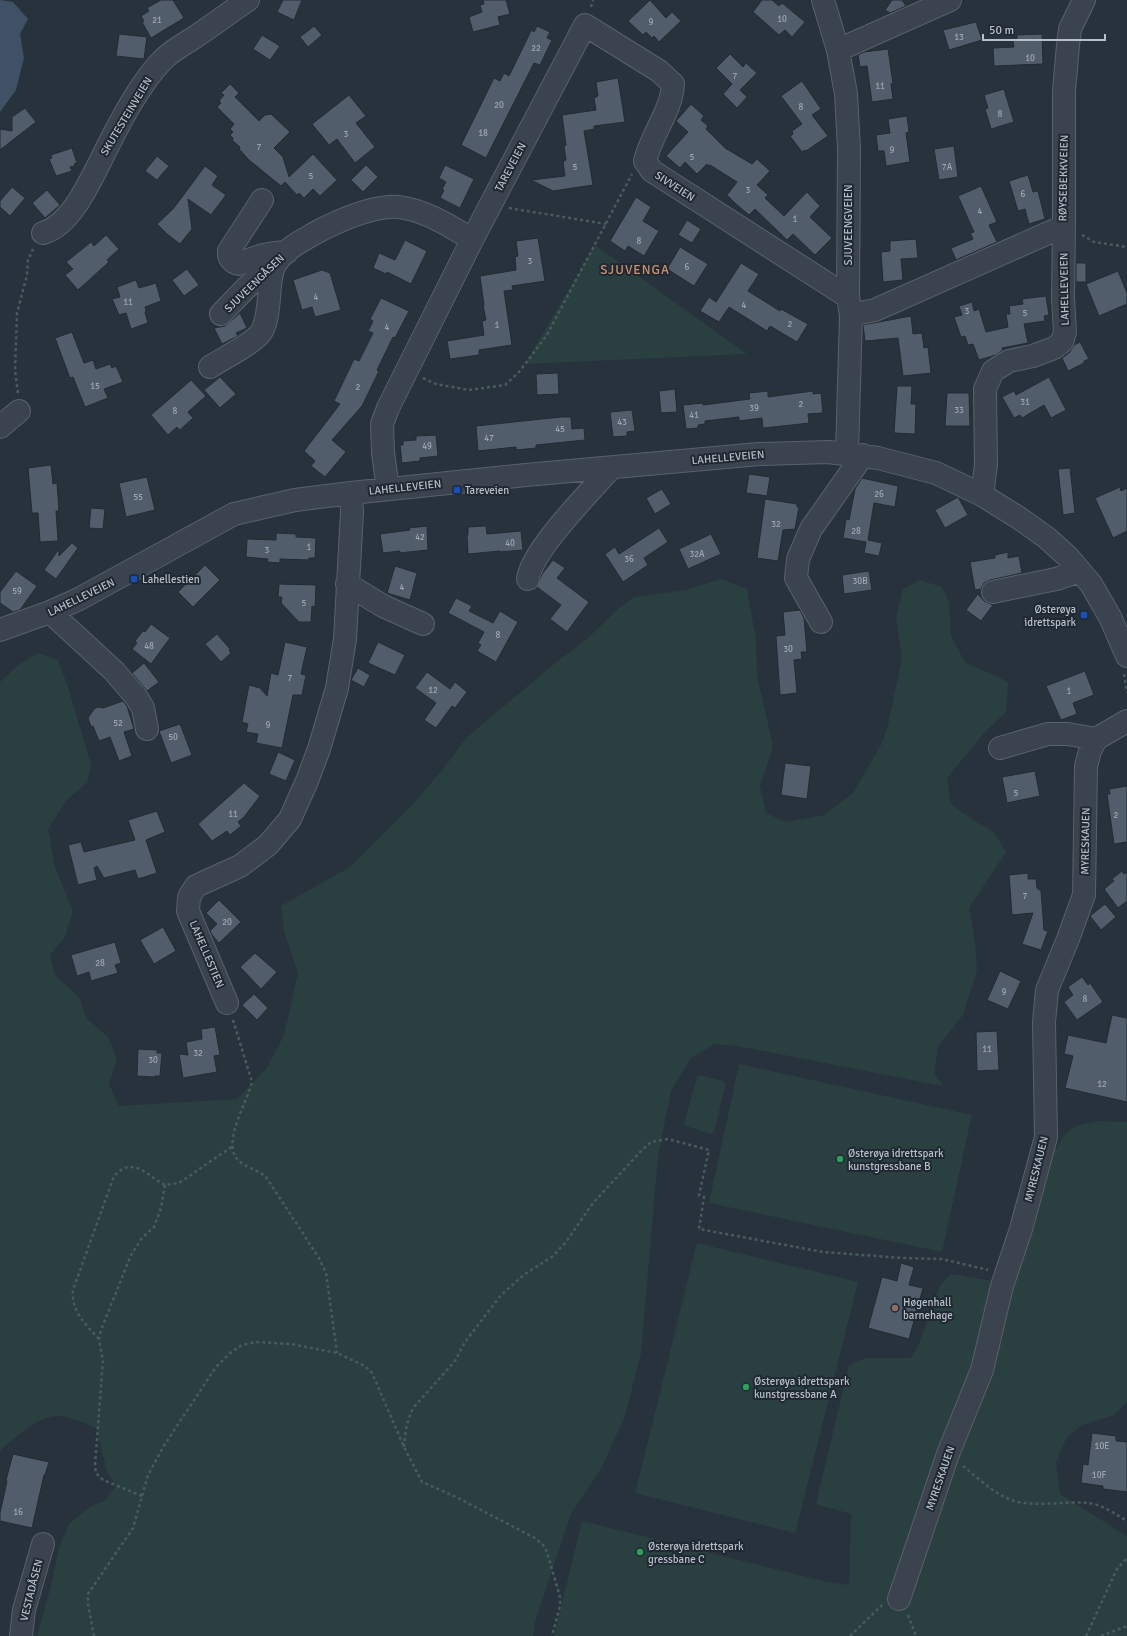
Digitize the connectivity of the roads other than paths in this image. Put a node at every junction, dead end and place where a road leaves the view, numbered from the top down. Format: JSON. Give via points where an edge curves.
{"nodes":[{"id":1,"x":248,"y":0,"type":"edge"},
{"id":2,"x":822,"y":0,"type":"edge"},
{"id":3,"x":950,"y":0,"type":"edge"},
{"id":4,"x":1084,"y":0,"type":"edge"},
{"id":5,"x":585,"y":25,"type":"joint"},
{"id":6,"x":838,"y":50,"type":"junction"},
{"id":7,"x":262,"y":200,"type":"dead end"},
{"id":8,"x":1064,"y":226,"type":"junction"},
{"id":9,"x":43,"y":233,"type":"road end"},
{"id":10,"x":472,"y":240,"type":"junction"},
{"id":11,"x":287,"y":252,"type":"junction"},
{"id":12,"x":849,"y":306,"type":"junction"},
{"id":13,"x":221,"y":314,"type":"dead end"},
{"id":14,"x":210,"y":367,"type":"dead end"},
{"id":15,"x":19,"y":411,"type":"road end"},
{"id":16,"x":0,"y":426,"type":"edge"},
{"id":17,"x":855,"y":454,"type":"junction"},
{"id":18,"x":611,"y":468,"type":"junction"},
{"id":19,"x":388,"y":489,"type":"junction"},
{"id":20,"x":351,"y":493,"type":"junction"},
{"id":21,"x":982,"y":495,"type":"junction"},
{"id":22,"x":1080,"y":571,"type":"junction"},
{"id":23,"x":528,"y":579,"type":"dead end"},
{"id":24,"x":347,"y":584,"type":"junction"},
{"id":25,"x":992,"y":592,"type":"dead end"},
{"id":26,"x":50,"y":612,"type":"junction"},
{"id":27,"x":821,"y":622,"type":"dead end"},
{"id":28,"x":423,"y":624,"type":"dead end"},
{"id":29,"x":0,"y":630,"type":"edge"},
{"id":30,"x":1126,"y":663,"type":"edge"},
{"id":31,"x":1127,"y":721,"type":"edge"},
{"id":32,"x":147,"y":729,"type":"dead end"},
{"id":33,"x":1096,"y":739,"type":"junction"},
{"id":34,"x":1000,"y":748,"type":"dead end"},
{"id":35,"x":227,"y":1003,"type":"road end"},
{"id":36,"x":42,"y":1544,"type":"dead end"},
{"id":37,"x":899,"y":1599,"type":"road end"},
{"id":38,"x":21,"y":1636,"type":"edge"}],
"edges":[{"from":1,"to":9,"type":"street","name":"SKUTESTEINVEIEN","via":[[168,55],[158,66],[138,93],[80,199],[59,224]]},
{"from":2,"to":6,"type":"street","name":"SJUVEENGVEIEN"},
{"from":3,"to":6,"type":"street"},
{"from":4,"to":8,"type":"street","name":"RØYSEBEKKVEIEN","via":[[1070,29],[1068,44],[1064,91]]},
{"from":5,"to":10,"type":"street","name":"TAREVEIEN"},
{"from":5,"to":12,"type":"street","name":"SIVVEIEN","via":[[660,71],[673,84],[673,95],[648,147],[645,161],[652,171]]},
{"from":6,"to":12,"type":"street","name":"SJUVEENGVEIEN","via":[[846,94],[849,149]]},
{"from":7,"to":11,"type":"street","via":[[229,251],[229,256],[232,261],[239,264],[266,253]]},
{"from":8,"to":12,"type":"street","name":"RØYSEBEKKVEIEN","via":[[875,310]]},
{"from":8,"to":21,"type":"street","name":"LAHELLEVEIEN","via":[[1062,298],[1065,332],[1062,342],[1033,356],[1009,361],[993,371],[985,389],[986,465]]},
{"from":10,"to":11,"type":"street","name":"SJUVEENGÅSEN","via":[[450,225],[435,219],[389,207],[330,226]]},
{"from":10,"to":19,"type":"street","name":"TAREVEIEN","via":[[382,424]]},
{"from":11,"to":13,"type":"street","name":"SJUVEENGÅSEN"},
{"from":11,"to":14,"type":"street","name":"SJUVEENGÅSEN","via":[[274,267],[264,327],[259,336]]},
{"from":12,"to":17,"type":"street","name":"SJUVEENGVEIEN"},
{"from":15,"to":16,"type":"street"},
{"from":17,"to":18,"type":"street","name":"LAHELLEVEIEN","via":[[759,454]]},
{"from":17,"to":21,"type":"street","name":"LAHELLEVEIEN","via":[[936,473]]},
{"from":17,"to":27,"type":"street","via":[[811,529],[798,559],[796,578]]},
{"from":18,"to":19,"type":"street","name":"LAHELLEVEIEN"},
{"from":18,"to":23,"type":"street","via":[[552,537],[533,563]]},
{"from":19,"to":20,"type":"street","name":"LAHELLEVEIEN"},
{"from":20,"to":24,"type":"street","name":"LAHELLESTIEN"},
{"from":20,"to":26,"type":"street","name":"LAHELLEVEIEN","via":[[295,500],[234,514]]},
{"from":21,"to":22,"type":"street","name":"LAHELLEVEIEN","via":[[1047,538]]},
{"from":22,"to":25,"type":"street","via":[[1056,579]]},
{"from":22,"to":30,"type":"street","name":"LAHELLEVEIEN","via":[[1091,584],[1110,617]]},
{"from":24,"to":28,"type":"street","via":[[383,606]]},
{"from":24,"to":35,"type":"street","name":"LAHELLESTIEN","via":[[345,640],[337,688],[319,749],[290,819],[268,845],[240,866],[196,886],[189,897],[188,911]]},
{"from":26,"to":29,"type":"street","name":"LAHELLEVEIEN"},
{"from":26,"to":32,"type":"street","via":[[114,671],[138,698],[143,708]]},
{"from":31,"to":33,"type":"street"},
{"from":33,"to":34,"type":"street","via":[[1068,734],[1048,734]]},
{"from":33,"to":37,"type":"street","name":"MYRESKAUEN","via":[[1086,766],[1084,895],[1047,990],[1044,1022],[1046,1137],[1006,1274],[982,1370],[948,1454]]},
{"from":36,"to":38,"type":"street","name":"VESTADÅSEN","via":[[24,1610]]}]}
